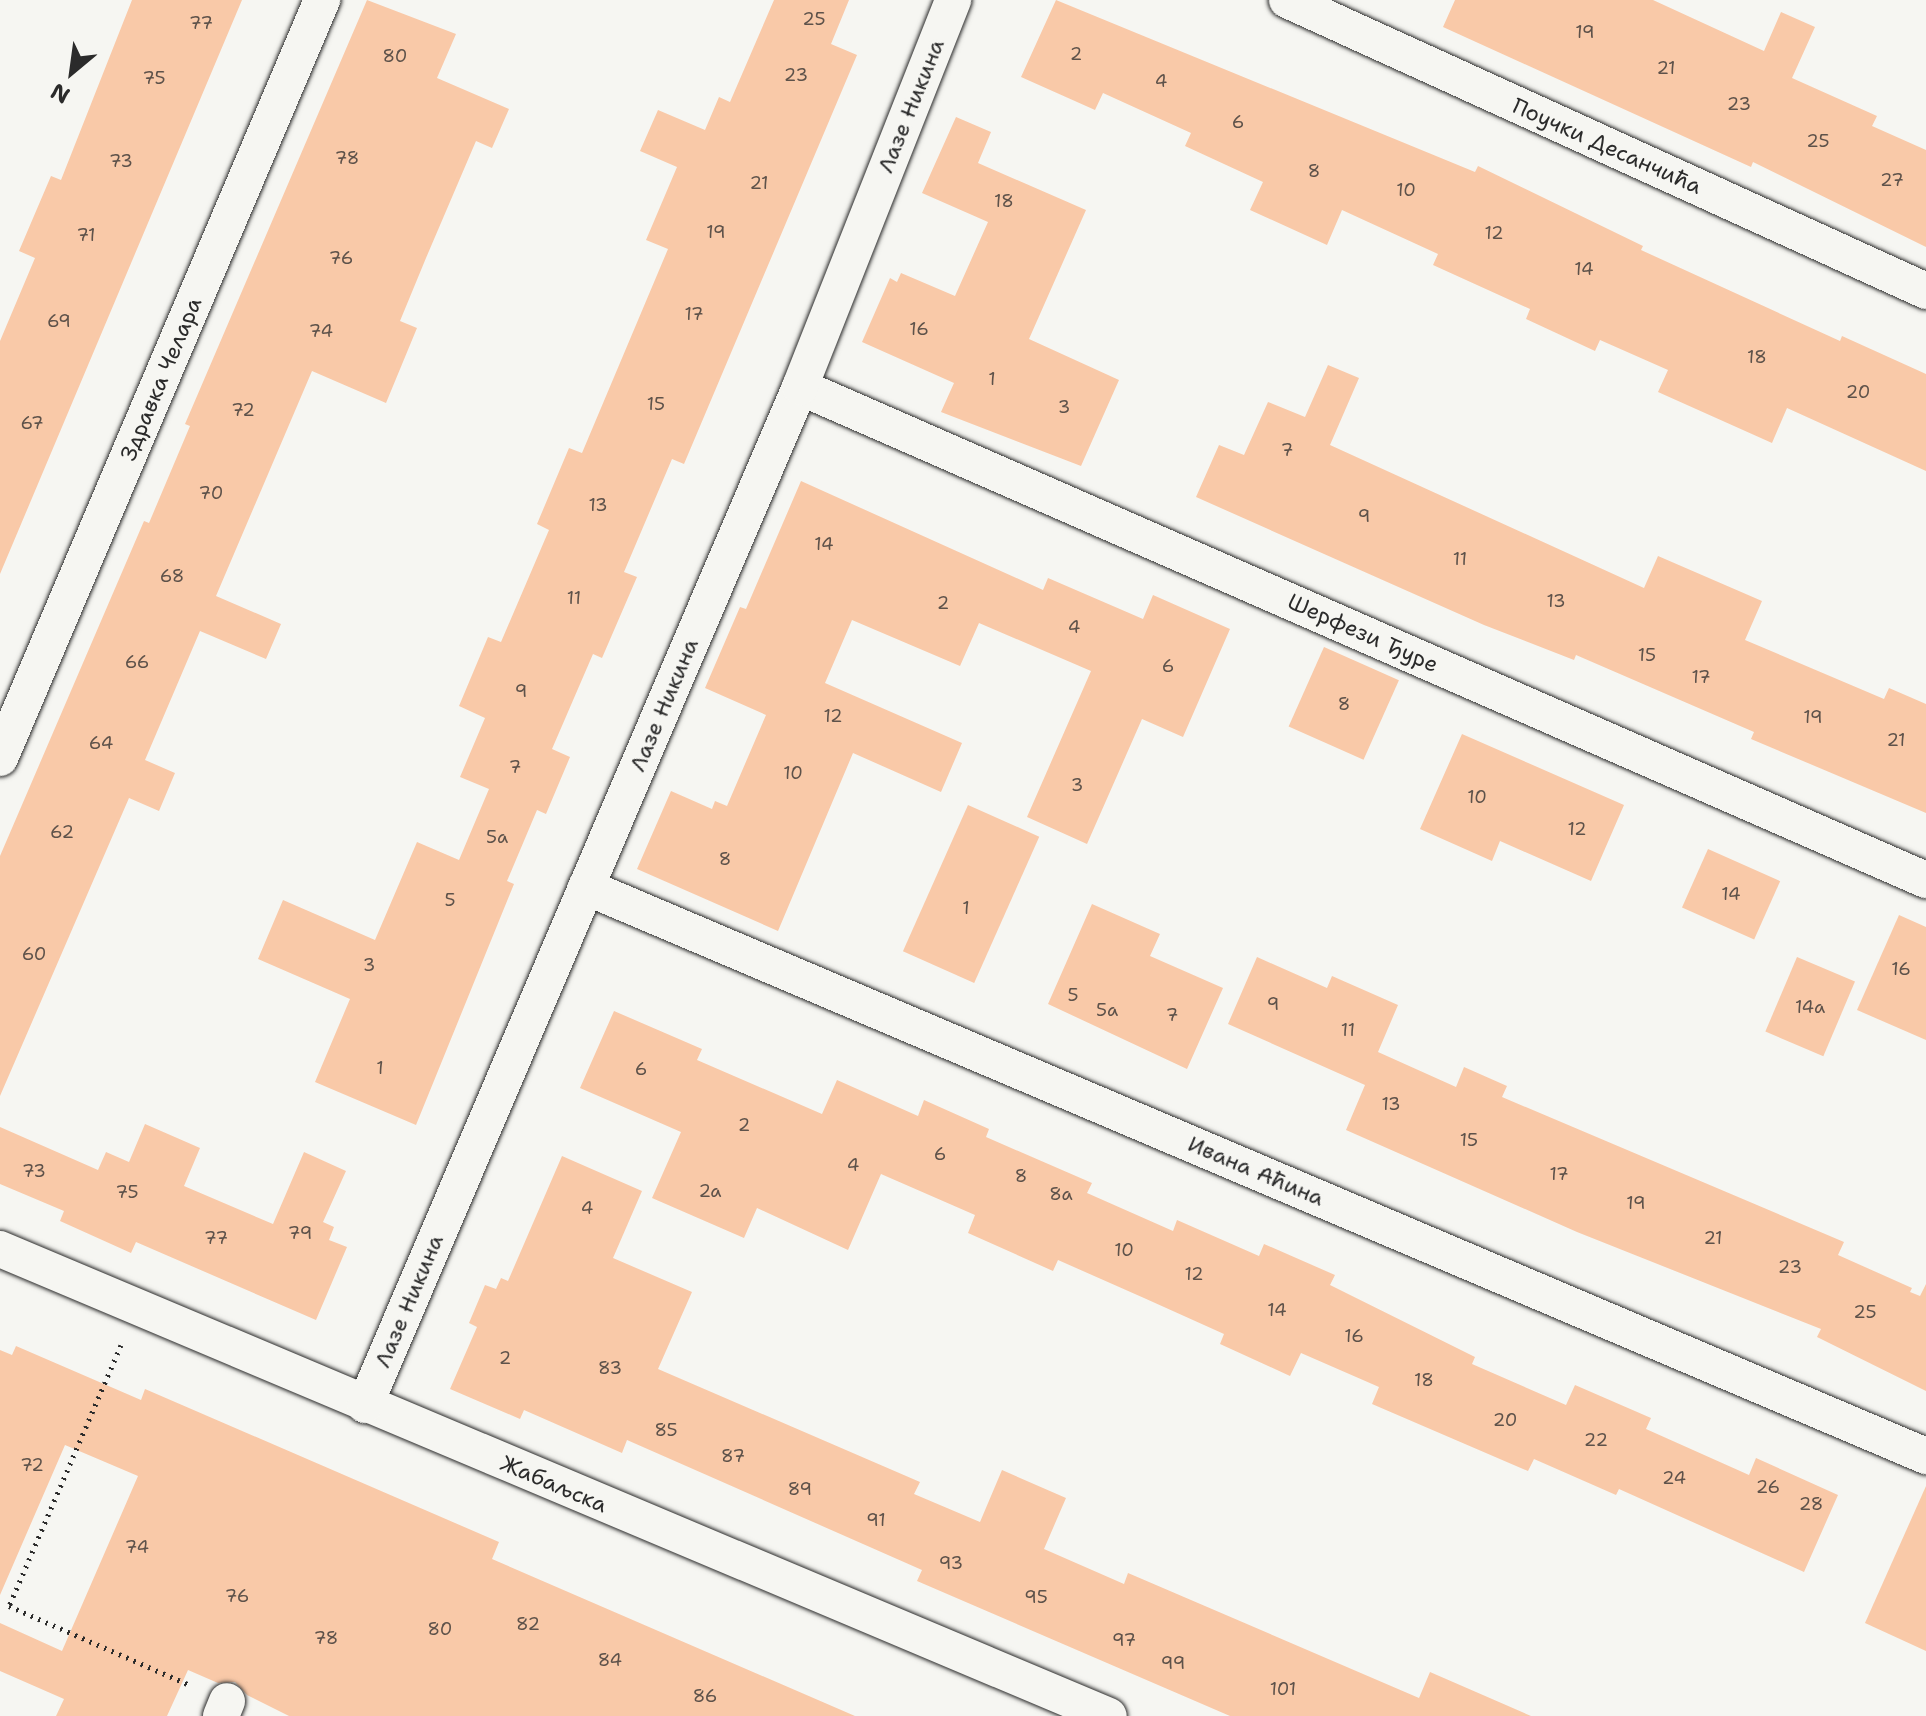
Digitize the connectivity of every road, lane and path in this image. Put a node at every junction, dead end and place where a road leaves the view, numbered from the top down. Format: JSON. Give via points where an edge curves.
{"nodes":[{"id":1,"x":322,"y":0,"type":"edge"},
{"id":2,"x":953,"y":0,"type":"edge"},
{"id":3,"x":1287,"y":0,"type":"edge"},
{"id":4,"x":1926,"y":291,"type":"edge"},
{"id":5,"x":800,"y":387,"type":"junction"},
{"id":6,"x":0,"y":758,"type":"edge"},
{"id":7,"x":1926,"y":880,"type":"edge"},
{"id":8,"x":586,"y":887,"type":"junction"},
{"id":9,"x":0,"y":1249,"type":"edge"},
{"id":10,"x":136,"y":1309,"type":"junction"},
{"id":11,"x":365,"y":1405,"type":"junction"},
{"id":12,"x":1926,"y":1456,"type":"edge"},
{"id":13,"x":224,"y":1709,"type":"edge"},
{"id":14,"x":1109,"y":1716,"type":"edge"}],
"edges":[{"from":1,"to":6,"type":"street","name":"Здравка Челара"},
{"from":2,"to":5,"type":"street","name":"Лазе Никина"},
{"from":3,"to":4,"type":"street","name":"Поучки Десанчића"},
{"from":5,"to":7,"type":"street","name":"Шерфези Ђуре"},
{"from":5,"to":8,"type":"street","name":"Лазе Никина"},
{"from":8,"to":11,"type":"street","name":"Лазе Никина"},
{"from":8,"to":12,"type":"street","name":"Ивана Аћина"},
{"from":9,"to":10,"type":"street","name":"Жабаљска"},
{"from":10,"to":11,"type":"street","name":"Жабаљска"},
{"from":10,"to":13,"type":"path","via":[[9,1606]]},
{"from":11,"to":14,"type":"street","name":"Жабаљска"}]}
